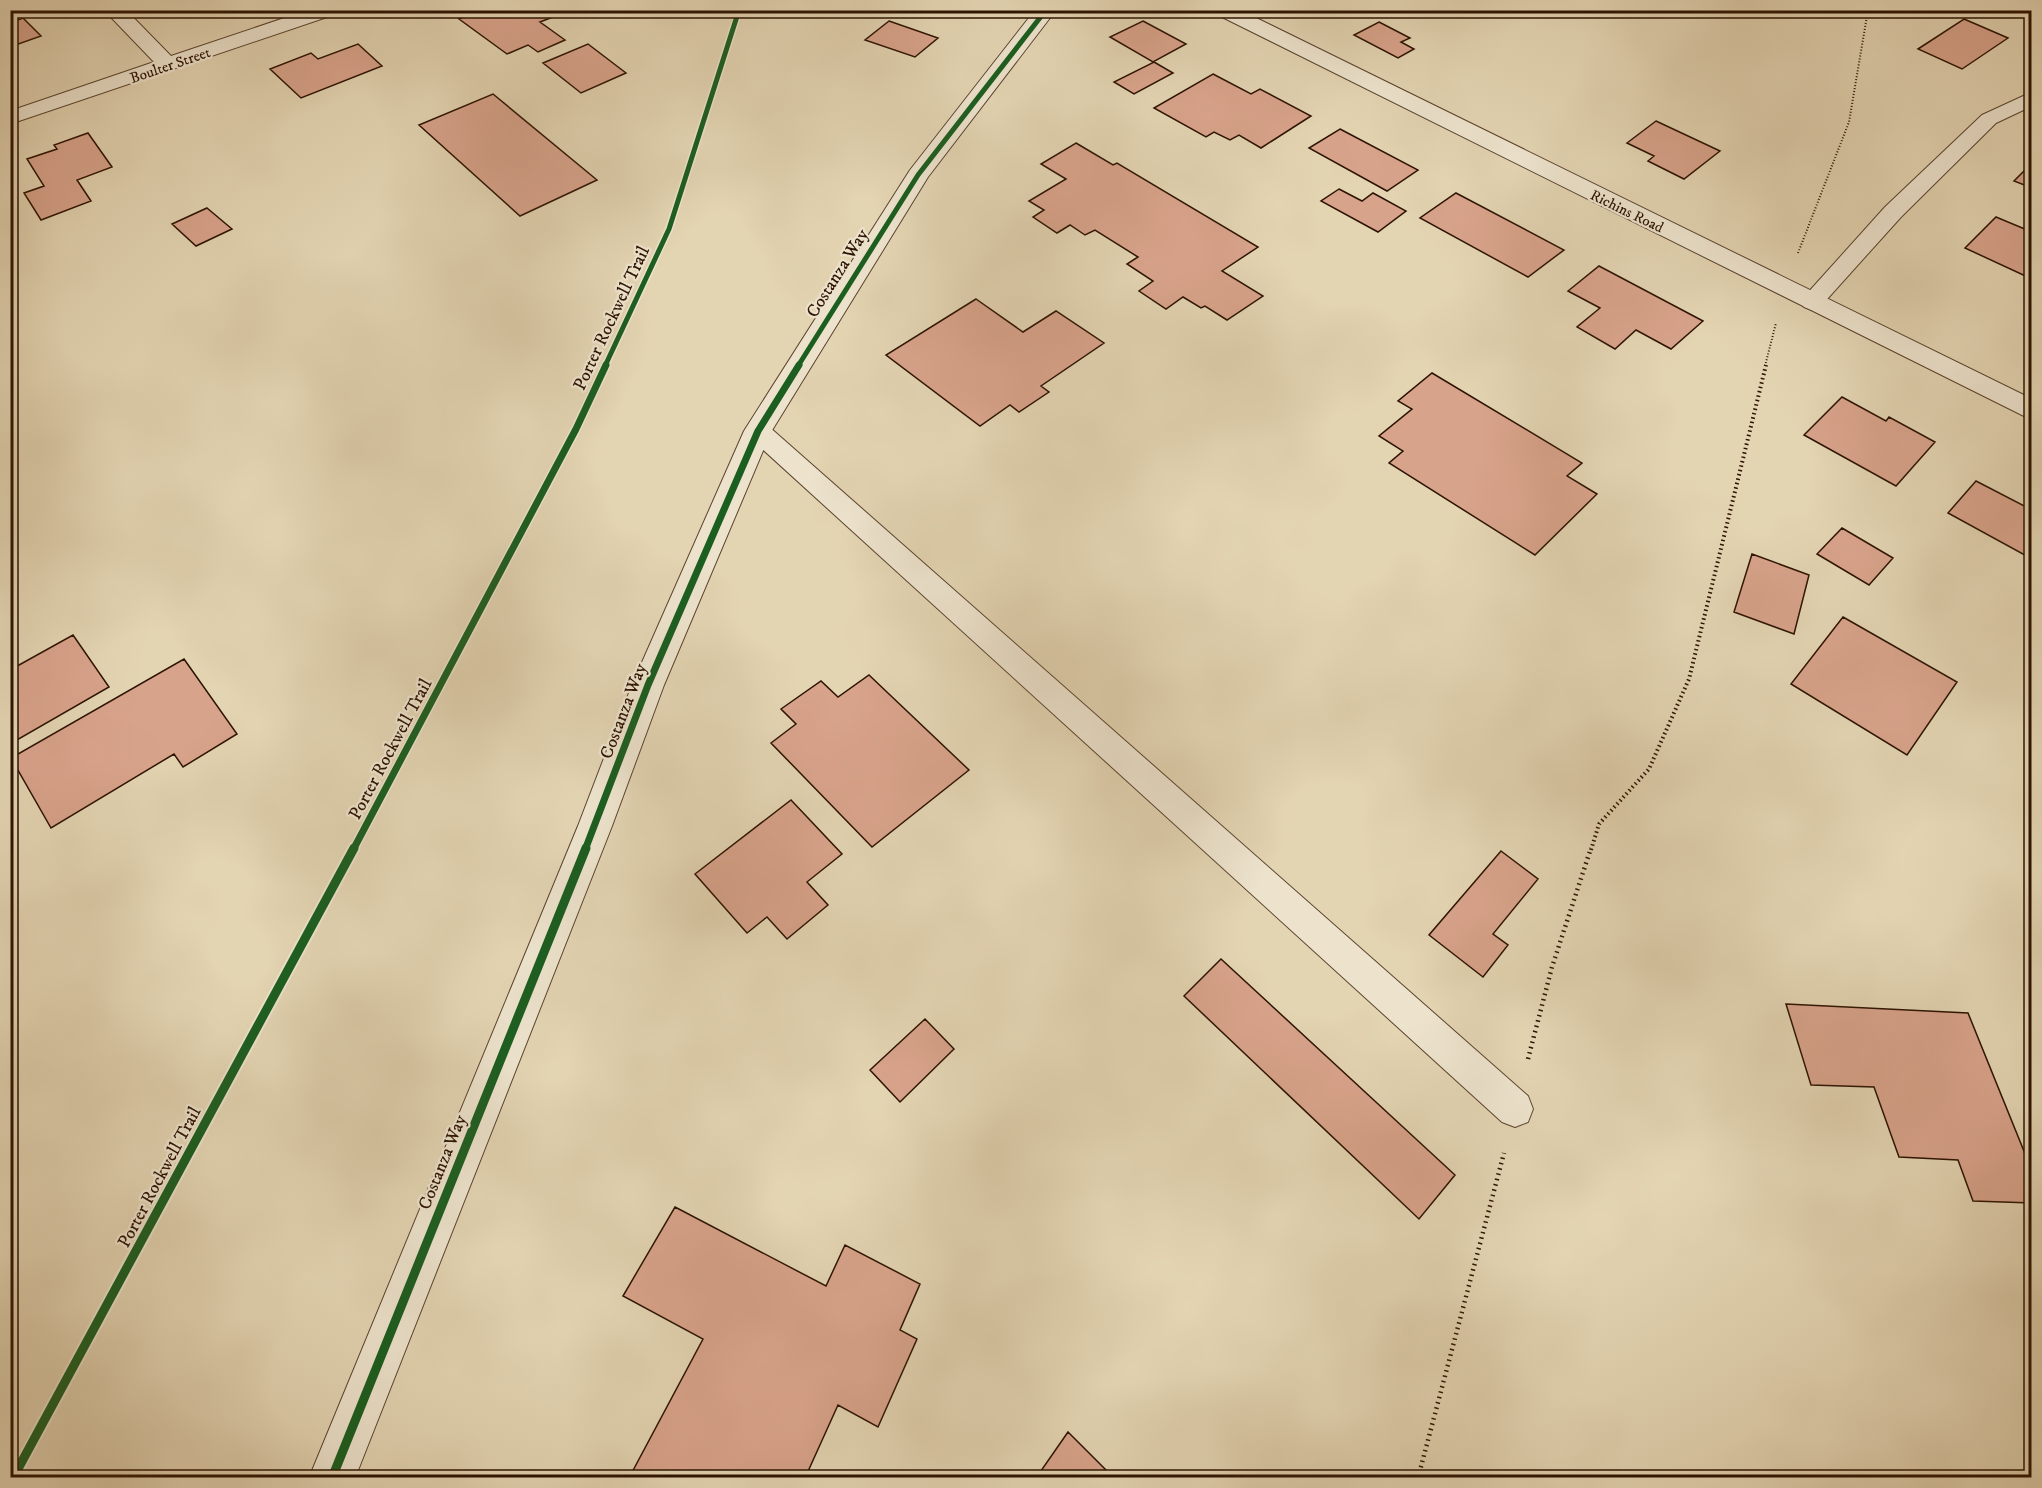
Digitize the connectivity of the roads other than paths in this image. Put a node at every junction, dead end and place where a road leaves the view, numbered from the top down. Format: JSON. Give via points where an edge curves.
{"nodes":[{"id":1,"x":114,"y":10,"type":"edge"},
{"id":2,"x":329,"y":10,"type":"edge"},
{"id":3,"x":1046,"y":10,"type":"edge"},
{"id":4,"x":1223,"y":10,"type":"edge"},
{"id":5,"x":168,"y":65,"type":"junction"},
{"id":6,"x":2028,"y":103,"type":"edge"},
{"id":7,"x":10,"y":118,"type":"edge"},
{"id":8,"x":1812,"y":302,"type":"junction"},
{"id":9,"x":2031,"y":411,"type":"edge"},
{"id":10,"x":758,"y":430,"type":"junction"},
{"id":11,"x":1515,"y":1109,"type":"road end"},
{"id":12,"x":332,"y":1478,"type":"edge"}],
"edges":[{"from":1,"to":5,"type":"street"},
{"from":2,"to":5,"type":"street","name":"Boulter Street"},
{"from":3,"to":10,"type":"street","name":"Costanza Way","via":[[918,175]]},
{"from":4,"to":8,"type":"street","name":"Richins Road"},
{"from":5,"to":7,"type":"street","name":"Boulter Street"},
{"from":6,"to":8,"type":"lane","via":[[1989,119],[1893,212]]},
{"from":8,"to":9,"type":"street","name":"Richins Road"},
{"from":10,"to":11,"type":"lane"},
{"from":10,"to":12,"type":"street","name":"Costanza Way","via":[[648,685]]}]}
